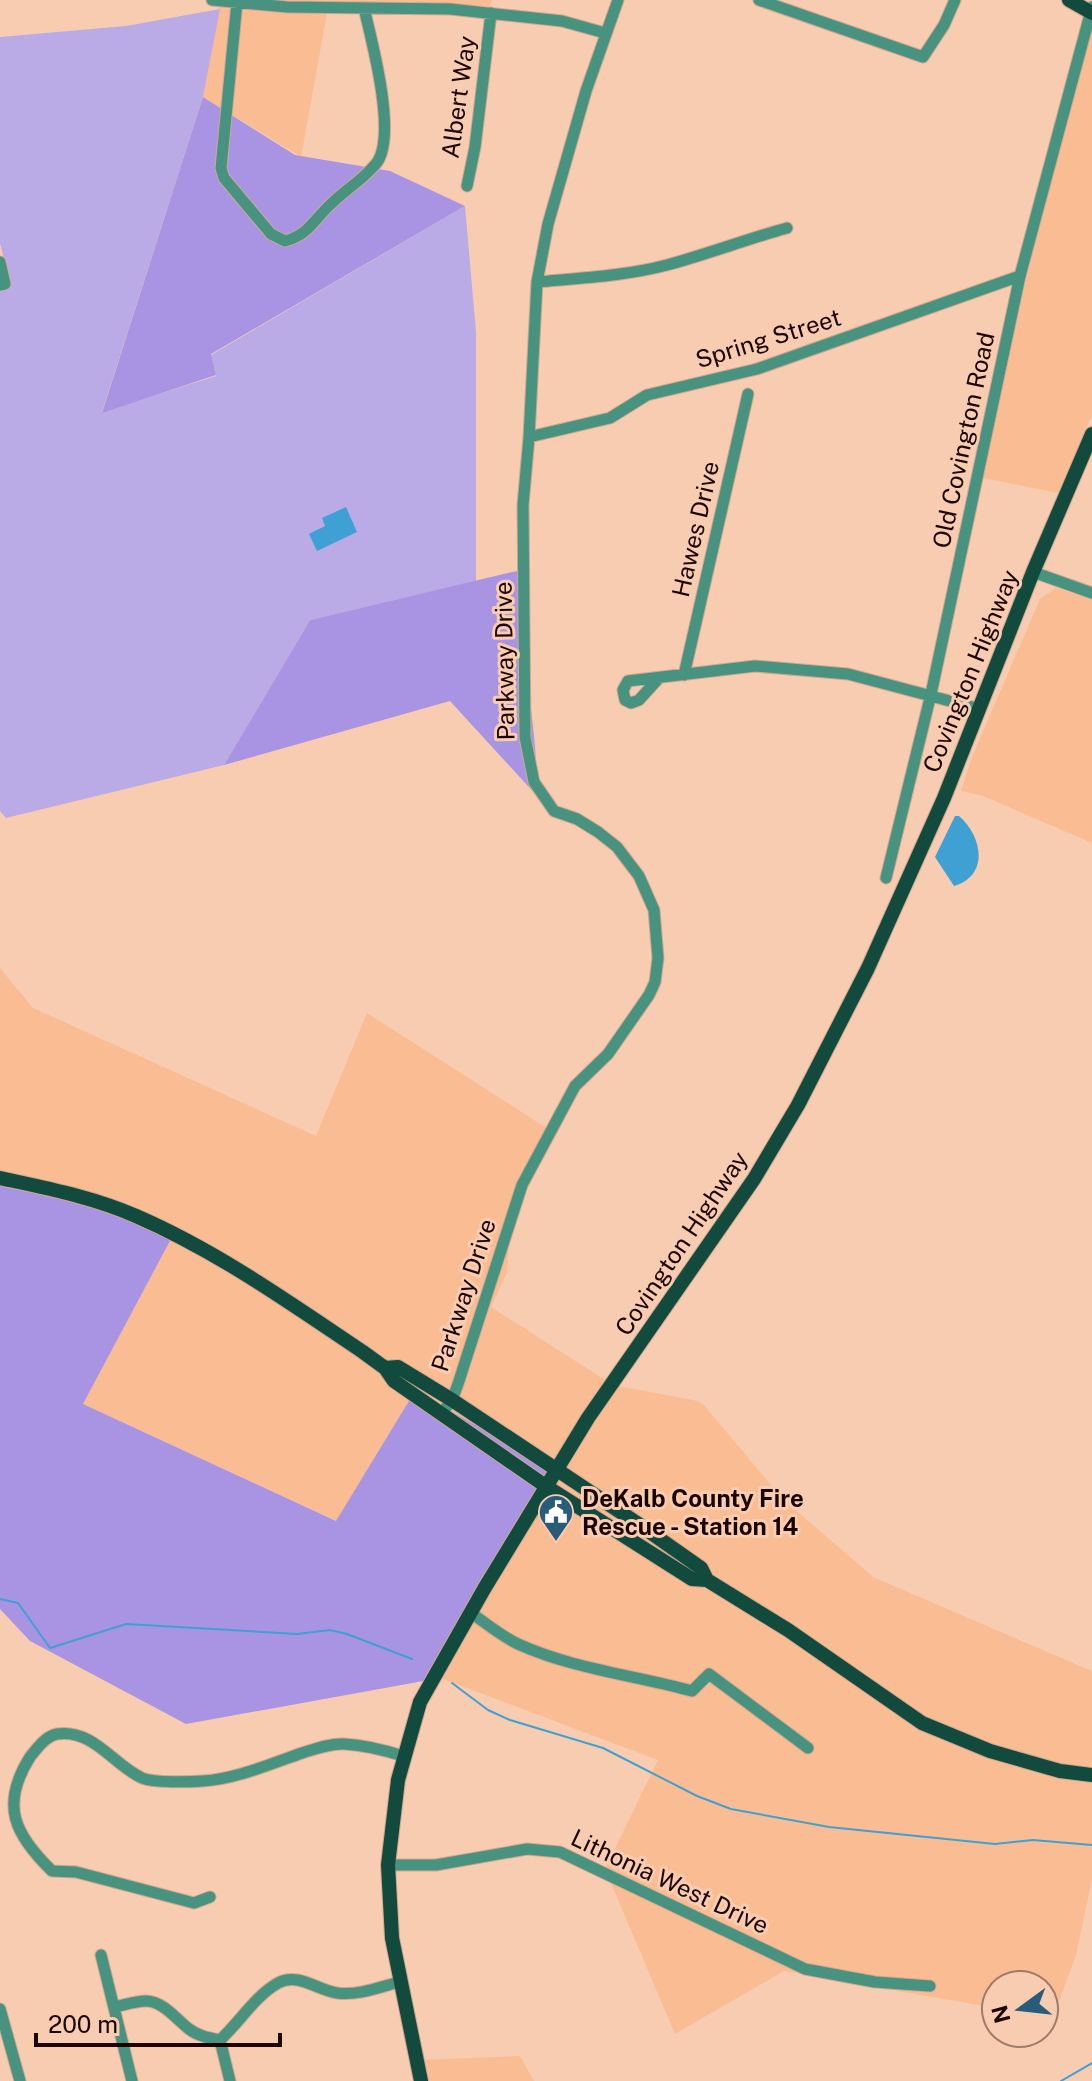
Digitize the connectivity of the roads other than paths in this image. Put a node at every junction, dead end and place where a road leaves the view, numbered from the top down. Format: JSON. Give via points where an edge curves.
{"nodes":[{"id":1,"x":212,"y":0,"type":"edge"},
{"id":2,"x":618,"y":0,"type":"edge"},
{"id":3,"x":759,"y":0,"type":"edge"},
{"id":4,"x":955,"y":0,"type":"edge"},
{"id":5,"x":1069,"y":0,"type":"edge"},
{"id":6,"x":237,"y":2,"type":"edge"},
{"id":7,"x":364,"y":8,"type":"junction"},
{"id":8,"x":1091,"y":11,"type":"edge"},
{"id":9,"x":491,"y":13,"type":"junction"},
{"id":10,"x":605,"y":33,"type":"junction"},
{"id":11,"x":467,"y":186,"type":"dead end"},
{"id":12,"x":787,"y":228,"type":"dead end"},
{"id":13,"x":0,"y":262,"type":"edge"},
{"id":14,"x":1020,"y":276,"type":"junction"},
{"id":15,"x":537,"y":282,"type":"junction"},
{"id":16,"x":2,"y":284,"type":"edge"},
{"id":17,"x":748,"y":394,"type":"dead end"},
{"id":18,"x":1092,"y":434,"type":"edge"},
{"id":19,"x":529,"y":437,"type":"junction"},
{"id":20,"x":1033,"y":572,"type":"junction"},
{"id":21,"x":1092,"y":593,"type":"edge"},
{"id":22,"x":684,"y":675,"type":"junction"},
{"id":23,"x":659,"y":678,"type":"dead end"},
{"id":24,"x":931,"y":694,"type":"junction"},
{"id":25,"x":980,"y":709,"type":"junction"},
{"id":26,"x":886,"y":878,"type":"dead end"},
{"id":27,"x":0,"y":1178,"type":"edge"},
{"id":28,"x":385,"y":1368,"type":"junction"},
{"id":29,"x":452,"y":1400,"type":"junction"},
{"id":30,"x":441,"y":1414,"type":"junction"},
{"id":31,"x":556,"y":1470,"type":"junction"},
{"id":32,"x":547,"y":1487,"type":"junction"},
{"id":33,"x":707,"y":1580,"type":"junction"},
{"id":34,"x":471,"y":1613,"type":"junction"},
{"id":35,"x":808,"y":1748,"type":"dead end"},
{"id":36,"x":403,"y":1756,"type":"junction"},
{"id":37,"x":1092,"y":1775,"type":"edge"},
{"id":38,"x":388,"y":1865,"type":"junction"},
{"id":39,"x":210,"y":1897,"type":"dead end"},
{"id":40,"x":101,"y":1955,"type":"dead end"},
{"id":41,"x":399,"y":1982,"type":"junction"},
{"id":42,"x":930,"y":1986,"type":"dead end"},
{"id":43,"x":114,"y":2007,"type":"junction"},
{"id":44,"x":0,"y":2009,"type":"edge"},
{"id":45,"x":220,"y":2040,"type":"junction"},
{"id":46,"x":20,"y":2081,"type":"edge"},
{"id":47,"x":132,"y":2081,"type":"edge"},
{"id":48,"x":230,"y":2081,"type":"edge"},
{"id":49,"x":421,"y":2081,"type":"edge"}],
"edges":[{"from":1,"to":6,"type":"street"},
{"from":2,"to":10,"type":"street","name":"Parkway Drive"},
{"from":3,"to":4,"type":"street","via":[[923,57]]},
{"from":5,"to":8,"type":"main road"},
{"from":6,"to":7,"type":"street"},
{"from":6,"to":7,"type":"street","via":[[221,168],[271,234],[285,241],[306,233],[378,161],[384,96]]},
{"from":7,"to":9,"type":"street"},
{"from":8,"to":14,"type":"street","name":"Old Covington Road"},
{"from":9,"to":10,"type":"street","via":[[562,21]]},
{"from":9,"to":11,"type":"street","name":"Albert Way"},
{"from":10,"to":15,"type":"street","name":"Parkway Drive","via":[[548,224]]},
{"from":12,"to":15,"type":"street","via":[[622,275]]},
{"from":13,"to":16,"type":"street"},
{"from":14,"to":19,"type":"street","name":"Spring Street","via":[[757,369],[647,395],[610,418]]},
{"from":14,"to":24,"type":"street","name":"Old Covington Road"},
{"from":15,"to":19,"type":"street","name":"Parkway Drive"},
{"from":17,"to":22,"type":"street","name":"Hawes Drive"},
{"from":18,"to":20,"type":"main road","name":"Covington Highway"},
{"from":19,"to":29,"type":"street","name":"Parkway Drive","via":[[523,505],[525,737],[534,782],[554,811],[598,832],[633,866],[654,910],[658,958],[649,995],[608,1054],[575,1086],[522,1185]]},
{"from":20,"to":21,"type":"street"},
{"from":20,"to":25,"type":"main road","name":"Covington Highway"},
{"from":22,"to":23,"type":"street"},
{"from":22,"to":24,"type":"street","via":[[769,667],[848,674]]},
{"from":24,"to":25,"type":"street"},
{"from":24,"to":26,"type":"street","name":"Old Covington Road"},
{"from":25,"to":31,"type":"main road","name":"Covington Highway","via":[[868,968],[798,1105],[754,1179]]},
{"from":27,"to":28,"type":"main road","via":[[135,1215],[223,1261]]},
{"from":28,"to":29,"type":"main road","via":[[398,1367]]},
{"from":28,"to":30,"type":"main road","via":[[394,1381]]},
{"from":29,"to":30,"type":"street","name":"Parkway Drive"},
{"from":29,"to":31,"type":"main road"},
{"from":30,"to":32,"type":"main road"},
{"from":31,"to":32,"type":"main road","name":"Covington Highway"},
{"from":31,"to":33,"type":"main road","via":[[701,1568]]},
{"from":32,"to":33,"type":"main road","via":[[692,1579]]},
{"from":32,"to":34,"type":"main road","name":"Covington Highway"},
{"from":33,"to":37,"type":"main road","via":[[922,1723],[990,1751]]},
{"from":34,"to":35,"type":"street","via":[[517,1644],[573,1665],[692,1691],[709,1674]]},
{"from":34,"to":36,"type":"main road","name":"Covington Highway","via":[[420,1702]]},
{"from":36,"to":38,"type":"main road","name":"Covington Highway"},
{"from":36,"to":39,"type":"street","via":[[342,1744],[225,1778],[179,1781],[143,1779],[87,1738],[56,1734],[40,1744],[12,1784],[11,1816],[26,1846],[52,1871],[76,1872],[194,1903]]},
{"from":38,"to":41,"type":"main road","name":"Covington Highway"},
{"from":38,"to":42,"type":"street","name":"Lithonia West Drive","via":[[436,1865],[527,1849],[560,1852],[805,1969]]},
{"from":40,"to":43,"type":"street"},
{"from":41,"to":45,"type":"street","via":[[342,1994],[298,1978],[280,1981]]},
{"from":41,"to":49,"type":"main road","name":"Covington Highway"},
{"from":43,"to":45,"type":"street","via":[[154,2002],[203,2037]]},
{"from":43,"to":47,"type":"street"},
{"from":44,"to":46,"type":"street"},
{"from":45,"to":48,"type":"street"}]}
